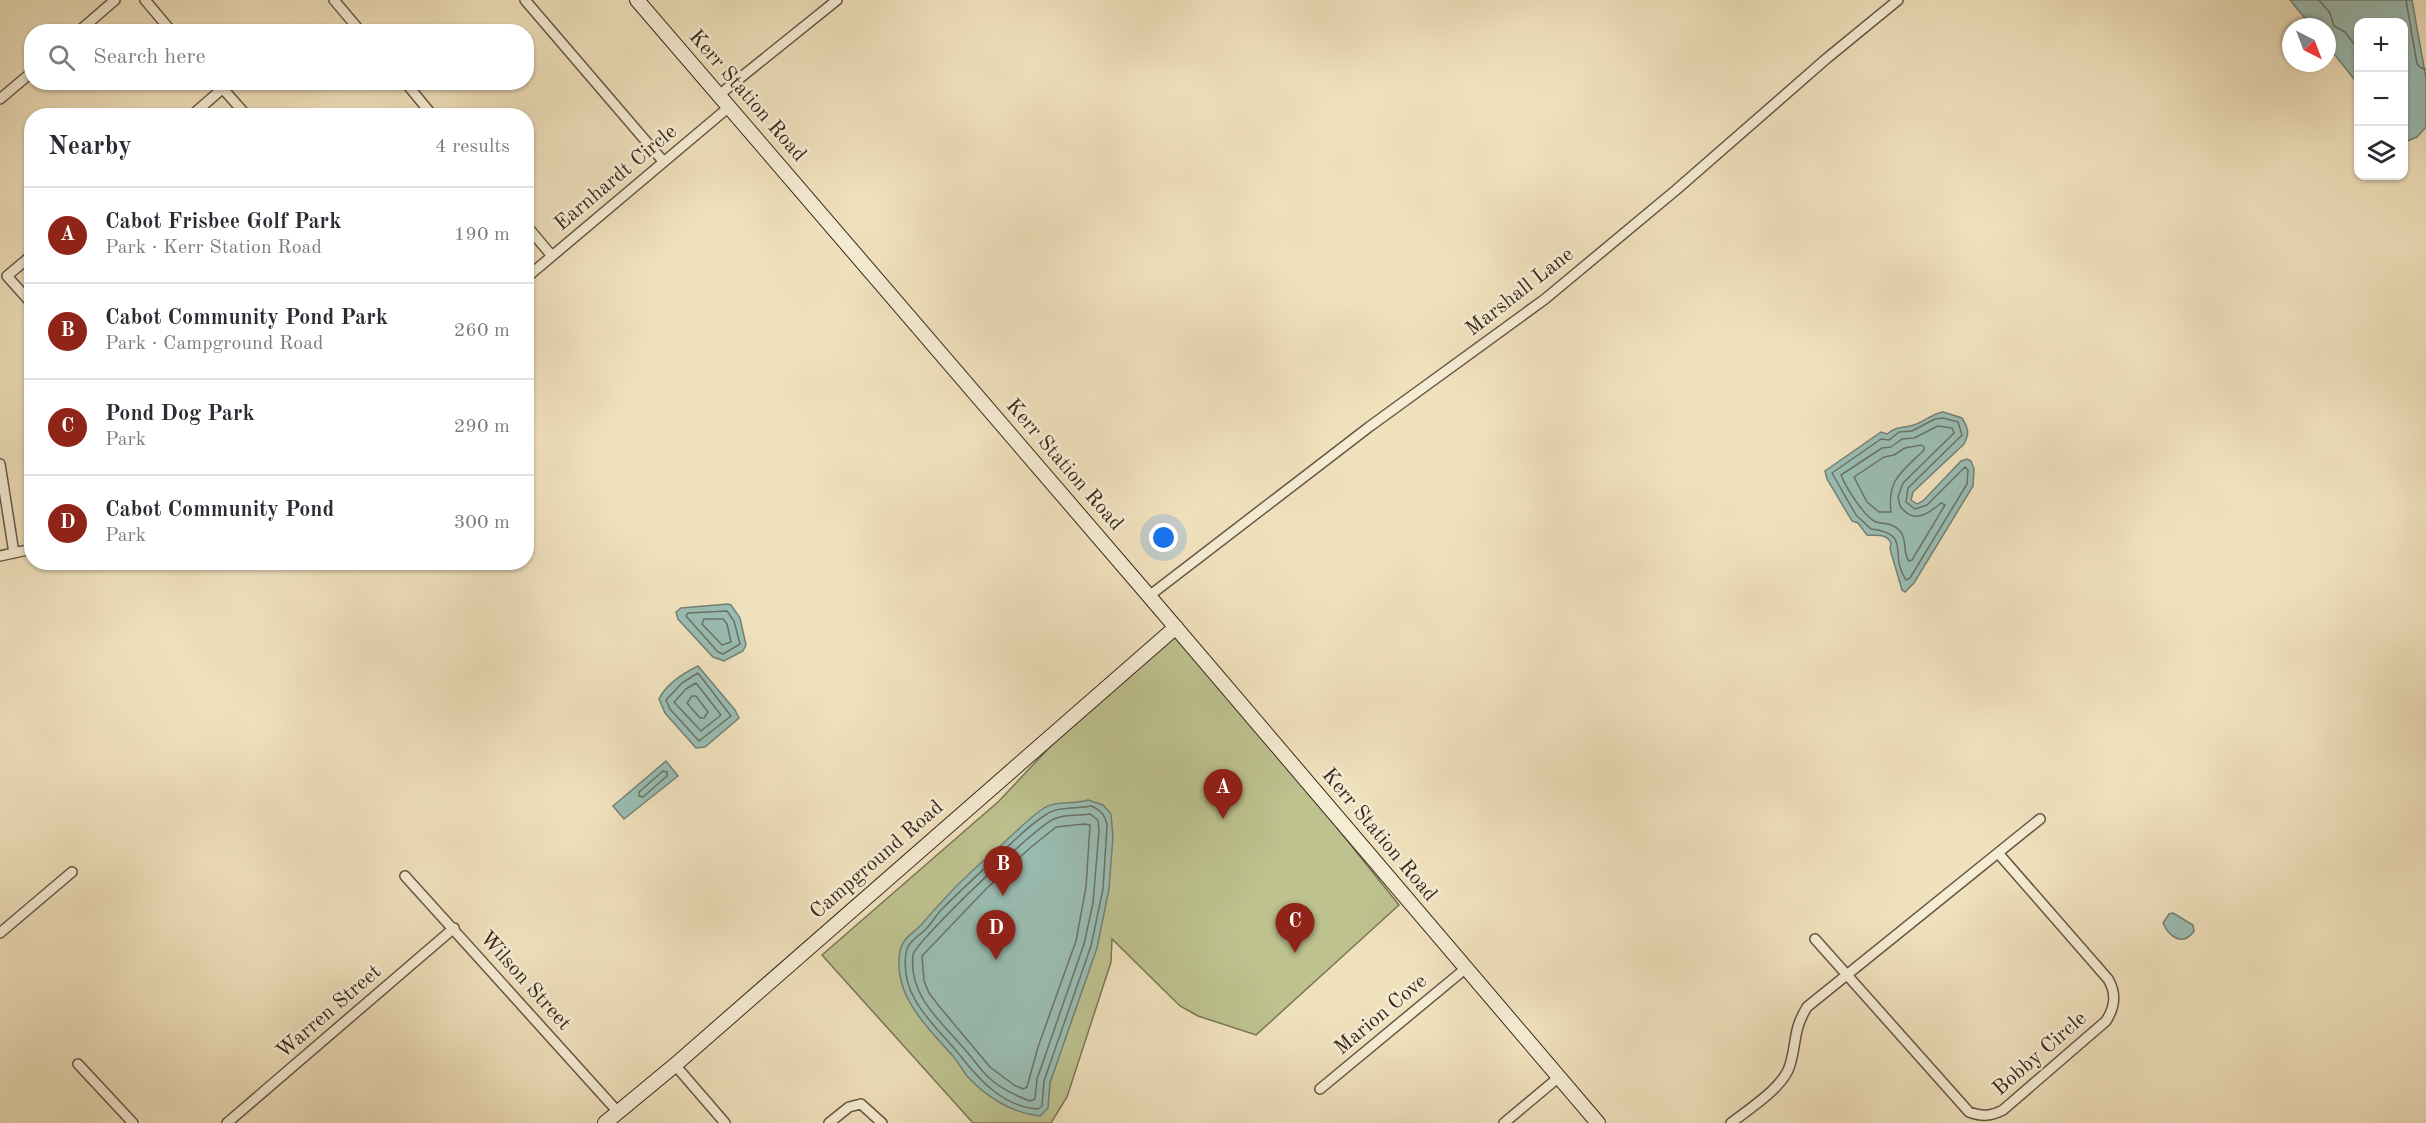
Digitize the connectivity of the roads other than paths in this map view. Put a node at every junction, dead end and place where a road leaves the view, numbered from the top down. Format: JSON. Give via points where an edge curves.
{"nodes":[{"id":1,"x":115,"y":0,"type":"edge"},
{"id":2,"x":145,"y":0,"type":"edge"},
{"id":3,"x":334,"y":0,"type":"edge"},
{"id":4,"x":525,"y":0,"type":"edge"},
{"id":5,"x":637,"y":0,"type":"edge"},
{"id":6,"x":837,"y":0,"type":"edge"},
{"id":7,"x":1898,"y":0,"type":"edge"},
{"id":8,"x":87,"y":24,"type":"edge"},
{"id":9,"x":165,"y":24,"type":"edge"},
{"id":10,"x":354,"y":24,"type":"edge"},
{"id":11,"x":24,"y":78,"type":"edge"},
{"id":12,"x":216,"y":90,"type":"edge"},
{"id":13,"x":224,"y":90,"type":"edge"},
{"id":14,"x":412,"y":90,"type":"edge"},
{"id":15,"x":2,"y":94,"type":"edge"},
{"id":16,"x":719,"y":95,"type":"junction"},
{"id":17,"x":729,"y":107,"type":"junction"},
{"id":18,"x":199,"y":108,"type":"edge"},
{"id":19,"x":241,"y":108,"type":"edge"},
{"id":20,"x":426,"y":108,"type":"edge"},
{"id":21,"x":663,"y":161,"type":"junction"},
{"id":22,"x":534,"y":235,"type":"edge"},
{"id":23,"x":552,"y":256,"type":"junction"},
{"id":24,"x":24,"y":262,"type":"edge"},
{"id":25,"x":534,"y":271,"type":"edge"},
{"id":26,"x":24,"y":295,"type":"edge"},
{"id":27,"x":0,"y":464,"type":"edge"},
{"id":28,"x":24,"y":551,"type":"edge"},
{"id":29,"x":14,"y":553,"type":"junction"},
{"id":30,"x":0,"y":556,"type":"edge"},
{"id":31,"x":1149,"y":596,"type":"junction"},
{"id":32,"x":1176,"y":627,"type":"junction"},
{"id":33,"x":2040,"y":819,"type":"dead end"},
{"id":34,"x":1998,"y":853,"type":"junction"},
{"id":35,"x":72,"y":872,"type":"dead end"},
{"id":36,"x":405,"y":876,"type":"dead end"},
{"id":37,"x":454,"y":928,"type":"junction"},
{"id":38,"x":0,"y":933,"type":"edge"},
{"id":39,"x":1815,"y":939,"type":"dead end"},
{"id":40,"x":1465,"y":969,"type":"junction"},
{"id":41,"x":1847,"y":975,"type":"junction"},
{"id":42,"x":78,"y":1064,"type":"dead end"},
{"id":43,"x":675,"y":1065,"type":"junction"},
{"id":44,"x":1559,"y":1077,"type":"junction"},
{"id":45,"x":1320,"y":1089,"type":"dead end"},
{"id":46,"x":618,"y":1112,"type":"junction"},
{"id":47,"x":133,"y":1123,"type":"edge"},
{"id":48,"x":227,"y":1123,"type":"edge"},
{"id":49,"x":605,"y":1123,"type":"edge"},
{"id":50,"x":725,"y":1123,"type":"edge"},
{"id":51,"x":829,"y":1123,"type":"edge"},
{"id":52,"x":882,"y":1123,"type":"edge"},
{"id":53,"x":1504,"y":1123,"type":"edge"},
{"id":54,"x":1598,"y":1123,"type":"edge"},
{"id":55,"x":1731,"y":1123,"type":"edge"}],
"edges":[{"from":1,"to":8,"type":"street"},
{"from":2,"to":9,"type":"street"},
{"from":3,"to":10,"type":"street"},
{"from":4,"to":21,"type":"street"},
{"from":5,"to":16,"type":"street","name":"Kerr Station Road"},
{"from":6,"to":16,"type":"street"},
{"from":7,"to":31,"type":"street","name":"Marshall Lane","via":[[1545,299]]},
{"from":11,"to":15,"type":"street"},
{"from":12,"to":18,"type":"street"},
{"from":13,"to":19,"type":"street"},
{"from":14,"to":20,"type":"street"},
{"from":16,"to":17,"type":"street","name":"Kerr Station Road"},
{"from":17,"to":21,"type":"street","name":"Earnhardt Circle"},
{"from":17,"to":31,"type":"street","name":"Kerr Station Road"},
{"from":21,"to":23,"type":"street","name":"Earnhardt Circle"},
{"from":22,"to":23,"type":"street"},
{"from":23,"to":25,"type":"street","name":"Earnhardt Circle"},
{"from":24,"to":26,"type":"street","via":[[7,276]]},
{"from":27,"to":29,"type":"street"},
{"from":28,"to":29,"type":"street"},
{"from":29,"to":30,"type":"street"},
{"from":31,"to":32,"type":"street","name":"Kerr Station Road"},
{"from":32,"to":40,"type":"street","name":"Kerr Station Road"},
{"from":32,"to":43,"type":"street","name":"Campground Road"},
{"from":33,"to":34,"type":"street"},
{"from":34,"to":41,"type":"street"},
{"from":34,"to":41,"type":"street","name":"Bobby Circle","via":[[2108,979],[2115,998],[2106,1021],[2003,1110],[1982,1116],[1969,1112]]},
{"from":35,"to":38,"type":"street"},
{"from":36,"to":37,"type":"street","name":"Wilson Street"},
{"from":37,"to":46,"type":"street","name":"Wilson Street"},
{"from":37,"to":48,"type":"street","name":"Warren Street"},
{"from":39,"to":41,"type":"street","name":"Bobby Circle"},
{"from":40,"to":44,"type":"street","name":"Kerr Station Road"},
{"from":40,"to":45,"type":"street","name":"Marion Cove"},
{"from":41,"to":55,"type":"street","via":[[1807,1007],[1798,1021],[1790,1066],[1784,1077]]},
{"from":42,"to":47,"type":"street"},
{"from":43,"to":46,"type":"street","name":"Campground Road"},
{"from":43,"to":50,"type":"street"},
{"from":44,"to":53,"type":"street"},
{"from":44,"to":54,"type":"street","name":"Kerr Station Road"},
{"from":46,"to":49,"type":"street","name":"Campground Road"},
{"from":51,"to":52,"type":"street","via":[[849,1107],[861,1104]]}]}
